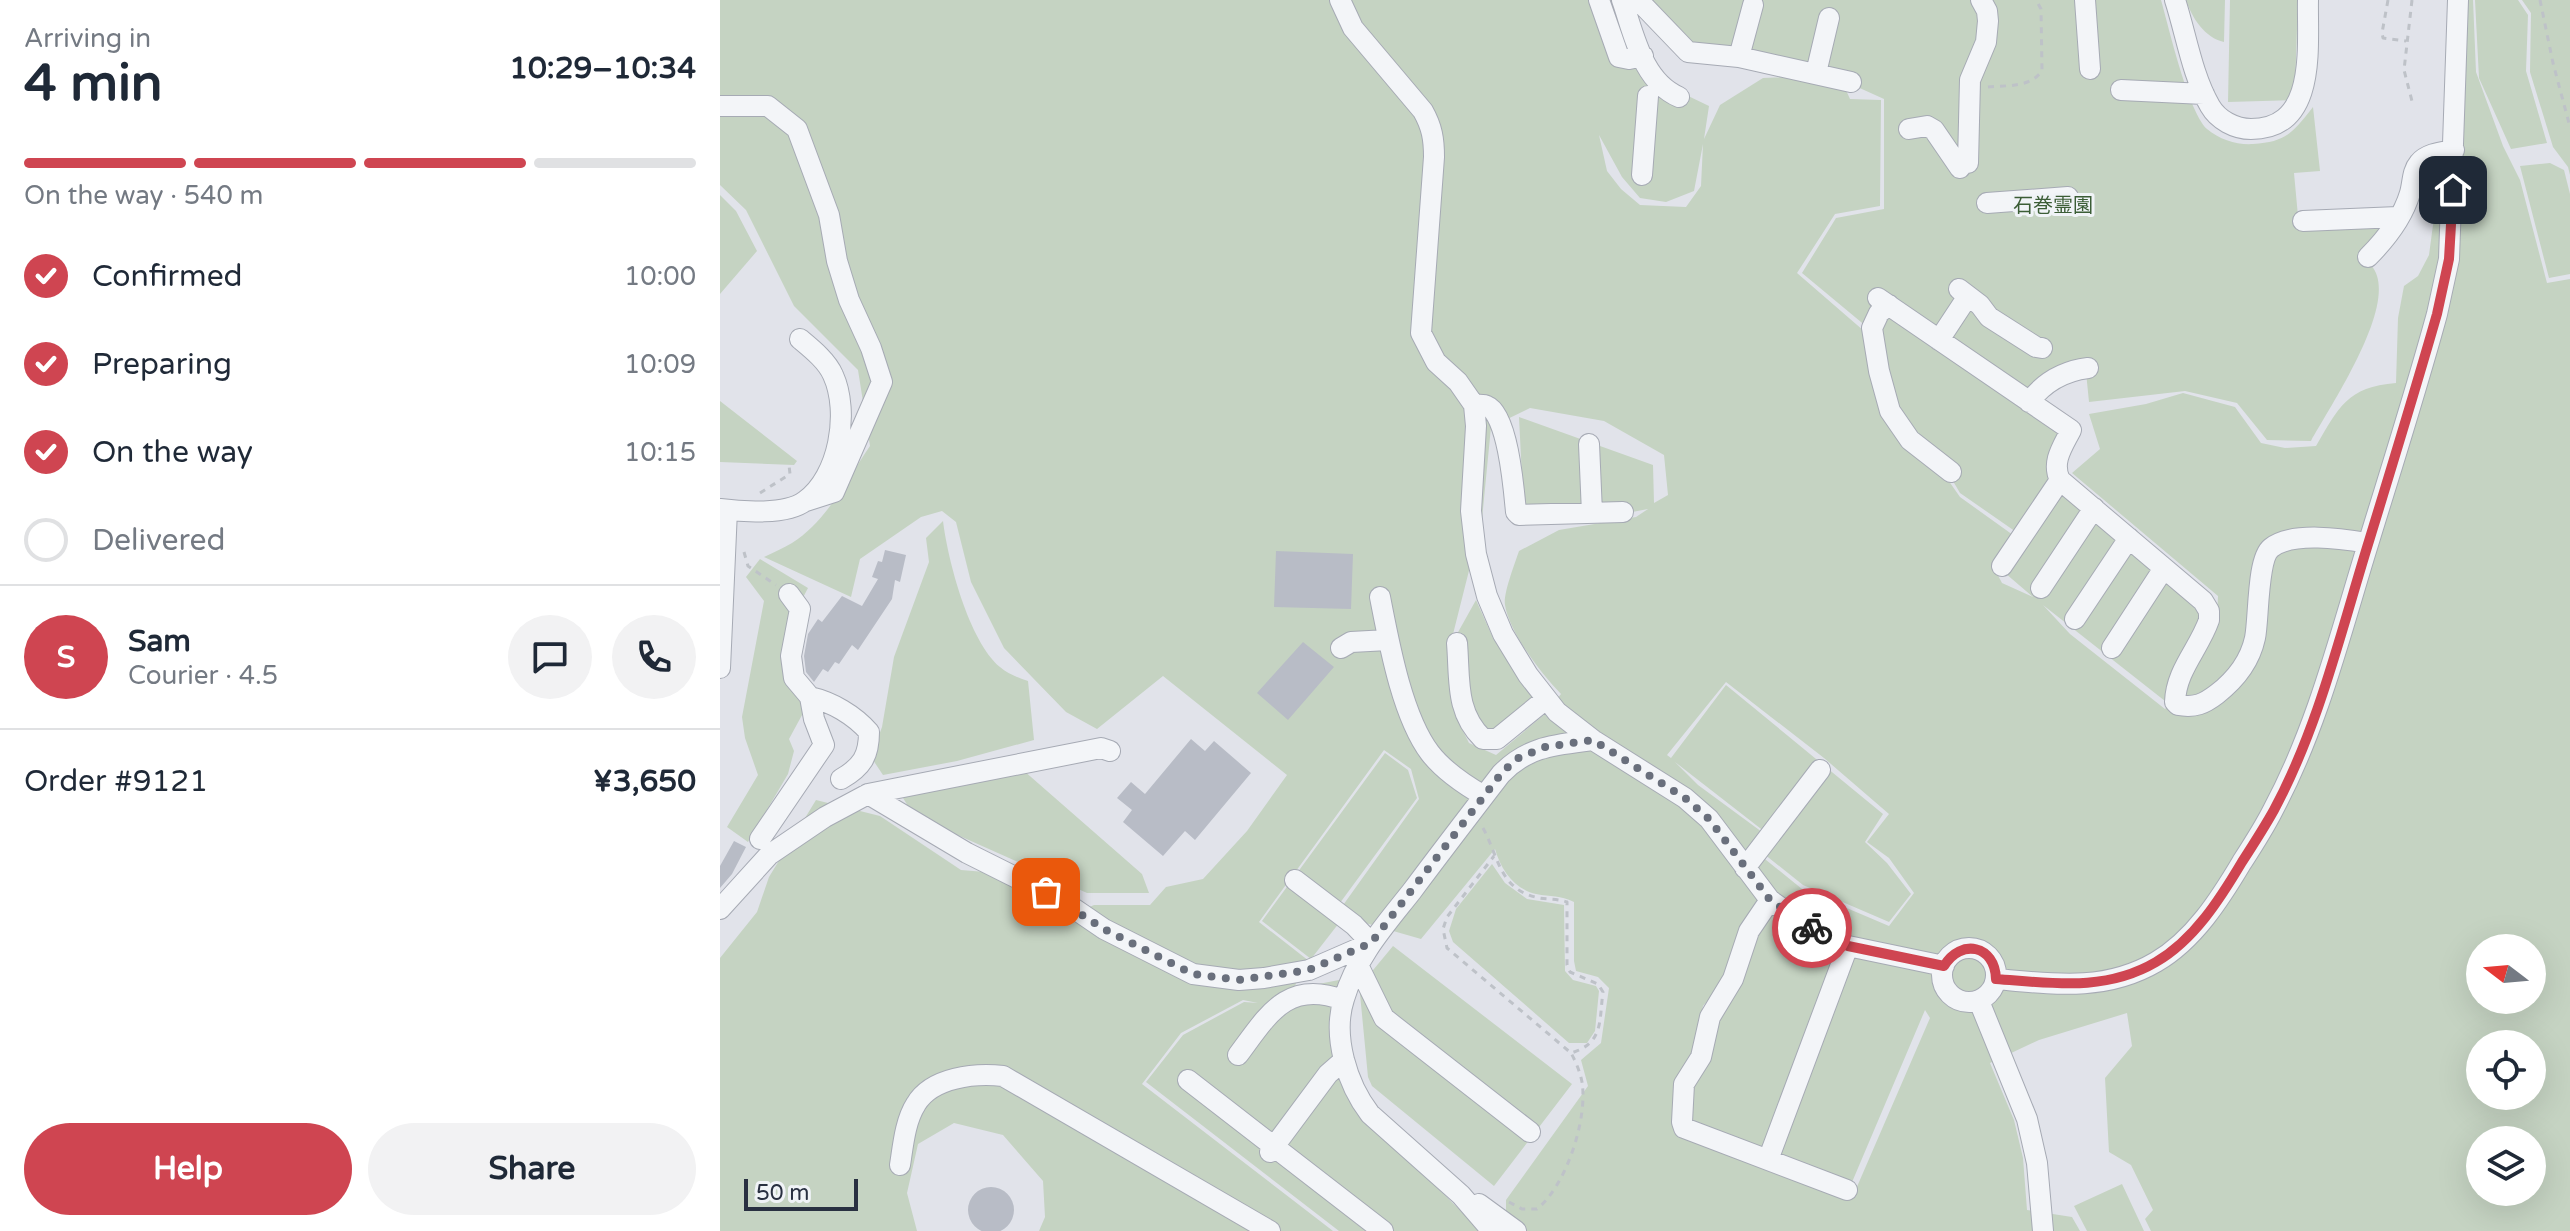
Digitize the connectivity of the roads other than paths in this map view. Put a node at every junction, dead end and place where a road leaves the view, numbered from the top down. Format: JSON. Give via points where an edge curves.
{"nodes":[{"id":1,"x":1599,"y":0,"type":"edge"},
{"id":2,"x":1622,"y":0,"type":"edge"},
{"id":3,"x":1638,"y":0,"type":"edge"},
{"id":4,"x":1981,"y":0,"type":"edge"},
{"id":5,"x":2085,"y":0,"type":"edge"},
{"id":6,"x":2175,"y":0,"type":"edge"},
{"id":7,"x":2308,"y":0,"type":"edge"},
{"id":8,"x":2458,"y":0,"type":"edge"},
{"id":9,"x":1339,"y":3,"type":"edge"},
{"id":10,"x":1753,"y":5,"type":"dead end"},
{"id":11,"x":1829,"y":18,"type":"dead end"},
{"id":12,"x":1643,"y":56,"type":"junction"},
{"id":13,"x":1739,"y":57,"type":"junction"},
{"id":14,"x":2090,"y":69,"type":"dead end"},
{"id":15,"x":1816,"y":73,"type":"junction"},
{"id":16,"x":1851,"y":82,"type":"dead end"},
{"id":17,"x":2121,"y":90,"type":"dead end"},
{"id":18,"x":2204,"y":94,"type":"junction"},
{"id":19,"x":720,"y":106,"type":"edge"},
{"id":20,"x":1909,"y":129,"type":"dead end"},
{"id":21,"x":2454,"y":150,"type":"junction"},
{"id":22,"x":1642,"y":175,"type":"dead end"},
{"id":23,"x":2068,"y":197,"type":"dead end"},
{"id":24,"x":1987,"y":203,"type":"dead end"},
{"id":25,"x":2398,"y":217,"type":"junction"},
{"id":26,"x":2303,"y":221,"type":"dead end"},
{"id":27,"x":2368,"y":257,"type":"dead end"},
{"id":28,"x":800,"y":339,"type":"dead end"},
{"id":29,"x":1939,"y":340,"type":"junction"},
{"id":30,"x":2042,"y":348,"type":"dead end"},
{"id":31,"x":2088,"y":368,"type":"dead end"},
{"id":32,"x":2029,"y":402,"type":"junction"},
{"id":33,"x":1474,"y":405,"type":"junction"},
{"id":34,"x":1589,"y":444,"type":"dead end"},
{"id":35,"x":1951,"y":472,"type":"dead end"},
{"id":36,"x":2060,"y":480,"type":"junction"},
{"id":37,"x":806,"y":501,"type":"junction"},
{"id":38,"x":2094,"y":508,"type":"junction"},
{"id":39,"x":724,"y":509,"type":"edge"},
{"id":40,"x":1623,"y":512,"type":"dead end"},
{"id":41,"x":1592,"y":513,"type":"junction"},
{"id":42,"x":2129,"y":538,"type":"junction"},
{"id":43,"x":2368,"y":543,"type":"junction"},
{"id":44,"x":2002,"y":566,"type":"dead end"},
{"id":45,"x":2164,"y":568,"type":"junction"},
{"id":46,"x":2041,"y":588,"type":"dead end"},
{"id":47,"x":789,"y":594,"type":"dead end"},
{"id":48,"x":1380,"y":597,"type":"dead end"},
{"id":49,"x":2075,"y":619,"type":"dead end"},
{"id":50,"x":1388,"y":640,"type":"junction"},
{"id":51,"x":1457,"y":643,"type":"dead end"},
{"id":52,"x":1341,"y":648,"type":"dead end"},
{"id":53,"x":2112,"y":648,"type":"dead end"},
{"id":54,"x":720,"y":668,"type":"edge"},
{"id":55,"x":810,"y":697,"type":"junction"},
{"id":56,"x":1546,"y":699,"type":"junction"},
{"id":57,"x":1593,"y":740,"type":"junction"},
{"id":58,"x":1110,"y":751,"type":"dead end"},
{"id":59,"x":1820,"y":770,"type":"dead end"},
{"id":60,"x":841,"y":779,"type":"dead end"},
{"id":61,"x":868,"y":794,"type":"junction"},
{"id":62,"x":1479,"y":803,"type":"junction"},
{"id":63,"x":760,"y":839,"type":"dead end"},
{"id":64,"x":1745,"y":868,"type":"junction"},
{"id":65,"x":1295,"y":880,"type":"dead end"},
{"id":66,"x":1770,"y":900,"type":"junction"},
{"id":67,"x":720,"y":909,"type":"edge"},
{"id":68,"x":1371,"y":943,"type":"junction"},
{"id":69,"x":1848,"y":946,"type":"junction"},
{"id":70,"x":1358,"y":965,"type":"junction"},
{"id":71,"x":1944,"y":966,"type":"junction"},
{"id":72,"x":1996,"y":979,"type":"junction"},
{"id":73,"x":1343,"y":1000,"type":"junction"},
{"id":74,"x":1979,"y":1001,"type":"junction"},
{"id":75,"x":1238,"y":1055,"type":"dead end"},
{"id":76,"x":1344,"y":1060,"type":"junction"},
{"id":77,"x":1188,"y":1080,"type":"dead end"},
{"id":78,"x":1530,"y":1132,"type":"dead end"},
{"id":79,"x":1272,"y":1149,"type":"junction"},
{"id":80,"x":1768,"y":1160,"type":"junction"},
{"id":81,"x":900,"y":1165,"type":"dead end"},
{"id":82,"x":1847,"y":1190,"type":"dead end"},
{"id":83,"x":1468,"y":1199,"type":"junction"},
{"id":84,"x":1270,"y":1231,"type":"edge"},
{"id":85,"x":1383,"y":1231,"type":"edge"},
{"id":86,"x":1492,"y":1231,"type":"edge"},
{"id":87,"x":1516,"y":1231,"type":"edge"},
{"id":88,"x":2043,"y":1231,"type":"edge"}],
"edges":[{"from":1,"to":12,"type":"street","via":[[1619,57]]},
{"from":2,"to":12,"type":"street"},
{"from":3,"to":13,"type":"street","via":[[1688,52]]},
{"from":4,"to":20,"type":"street","via":[[1987,11],[1986,42],[1970,80],[1964,166],[1934,130]]},
{"from":5,"to":14,"type":"street"},
{"from":6,"to":18,"type":"street"},
{"from":7,"to":18,"type":"street","via":[[2306,81],[2285,120],[2268,129],[2225,123]]},
{"from":8,"to":21,"type":"street"},
{"from":9,"to":33,"type":"street","via":[[1430,124],[1434,157],[1421,333],[1436,362]]},
{"from":10,"to":13,"type":"street"},
{"from":11,"to":15,"type":"street"},
{"from":12,"to":22,"type":"street","via":[[1656,94]]},
{"from":13,"to":15,"type":"street"},
{"from":15,"to":16,"type":"street"},
{"from":17,"to":18,"type":"street"},
{"from":19,"to":37,"type":"street","via":[[768,106],[797,129],[829,215],[849,300],[882,382],[834,492]]},
{"from":21,"to":25,"type":"street","via":[[2431,154],[2418,163]]},
{"from":21,"to":43,"type":"street","via":[[2449,259],[2437,314]]},
{"from":23,"to":24,"type":"street"},
{"from":25,"to":26,"type":"street"},
{"from":25,"to":27,"type":"street"},
{"from":28,"to":37,"type":"street","via":[[832,372],[842,418],[838,447]]},
{"from":29,"to":30,"type":"street","via":[[1964,292],[1989,317]]},
{"from":29,"to":32,"type":"street"},
{"from":29,"to":35,"type":"street","via":[[1884,302],[1872,328],[1890,411],[1910,440]]},
{"from":31,"to":32,"type":"street","via":[[2040,387]]},
{"from":32,"to":36,"type":"street","via":[[2071,430],[2057,460]]},
{"from":33,"to":41,"type":"street","via":[[1488,406],[1503,429],[1519,515]]},
{"from":33,"to":56,"type":"street","via":[[1471,511],[1476,554],[1503,634]]},
{"from":34,"to":41,"type":"street"},
{"from":36,"to":38,"type":"street"},
{"from":36,"to":44,"type":"street"},
{"from":37,"to":39,"type":"street","via":[[789,508]]},
{"from":38,"to":42,"type":"street"},
{"from":38,"to":46,"type":"street"},
{"from":39,"to":54,"type":"street"},
{"from":40,"to":41,"type":"street"},
{"from":42,"to":45,"type":"street"},
{"from":42,"to":49,"type":"street"},
{"from":43,"to":45,"type":"street","via":[[2316,536],[2270,549],[2262,570],[2254,642],[2245,663],[2230,683],[2198,706],[2178,705],[2175,692],[2209,611]]},
{"from":43,"to":72,"type":"street","via":[[2338,647],[2274,809],[2225,891],[2189,936],[2156,962],[2093,984]]},
{"from":45,"to":53,"type":"street"},
{"from":47,"to":55,"type":"street","via":[[800,609],[791,656],[794,678]]},
{"from":48,"to":50,"type":"street"},
{"from":50,"to":52,"type":"street","via":[[1351,642]]},
{"from":50,"to":62,"type":"street","via":[[1416,730],[1431,754]]},
{"from":51,"to":56,"type":"street","via":[[1462,710],[1483,739],[1497,739]]},
{"from":55,"to":60,"type":"street","via":[[825,700],[869,732],[869,753]]},
{"from":55,"to":63,"type":"street","via":[[824,745]]},
{"from":56,"to":57,"type":"street"},
{"from":57,"to":62,"type":"street","via":[[1545,747],[1516,759]]},
{"from":57,"to":64,"type":"street","via":[[1685,798],[1709,819]]},
{"from":58,"to":61,"type":"street","via":[[1101,748]]},
{"from":59,"to":64,"type":"street"},
{"from":61,"to":67,"type":"street","via":[[769,855]]},
{"from":61,"to":68,"type":"street","via":[[1193,974],[1264,978],[1309,970]]},
{"from":62,"to":68,"type":"street"},
{"from":64,"to":66,"type":"street"},
{"from":65,"to":68,"type":"street"},
{"from":66,"to":69,"type":"street"},
{"from":66,"to":80,"type":"street","via":[[1749,931],[1733,979],[1710,1017],[1701,1057],[1684,1084],[1682,1122],[1684,1128]]},
{"from":68,"to":70,"type":"street"},
{"from":69,"to":71,"type":"street"},
{"from":69,"to":80,"type":"street"},
{"from":70,"to":73,"type":"street"},
{"from":70,"to":78,"type":"street","via":[[1384,1018]]},
{"from":71,"to":72,"type":"street","via":[[1955,952],[1980,950],[1993,962]]},
{"from":71,"to":74,"type":"street","via":[[1943,981],[1950,995],[1964,1002]]},
{"from":72,"to":74,"type":"street"},
{"from":73,"to":75,"type":"street","via":[[1323,992],[1296,995],[1274,1008]]},
{"from":73,"to":76,"type":"street"},
{"from":74,"to":88,"type":"street","via":[[2027,1119]]},
{"from":76,"to":79,"type":"street"},
{"from":76,"to":83,"type":"street","via":[[1370,1114]]},
{"from":77,"to":79,"type":"street"},
{"from":79,"to":85,"type":"street"},
{"from":80,"to":82,"type":"street"},
{"from":81,"to":84,"type":"street","via":[[917,1100],[960,1077],[1003,1076]]},
{"from":83,"to":86,"type":"street"},
{"from":83,"to":87,"type":"street"}]}
